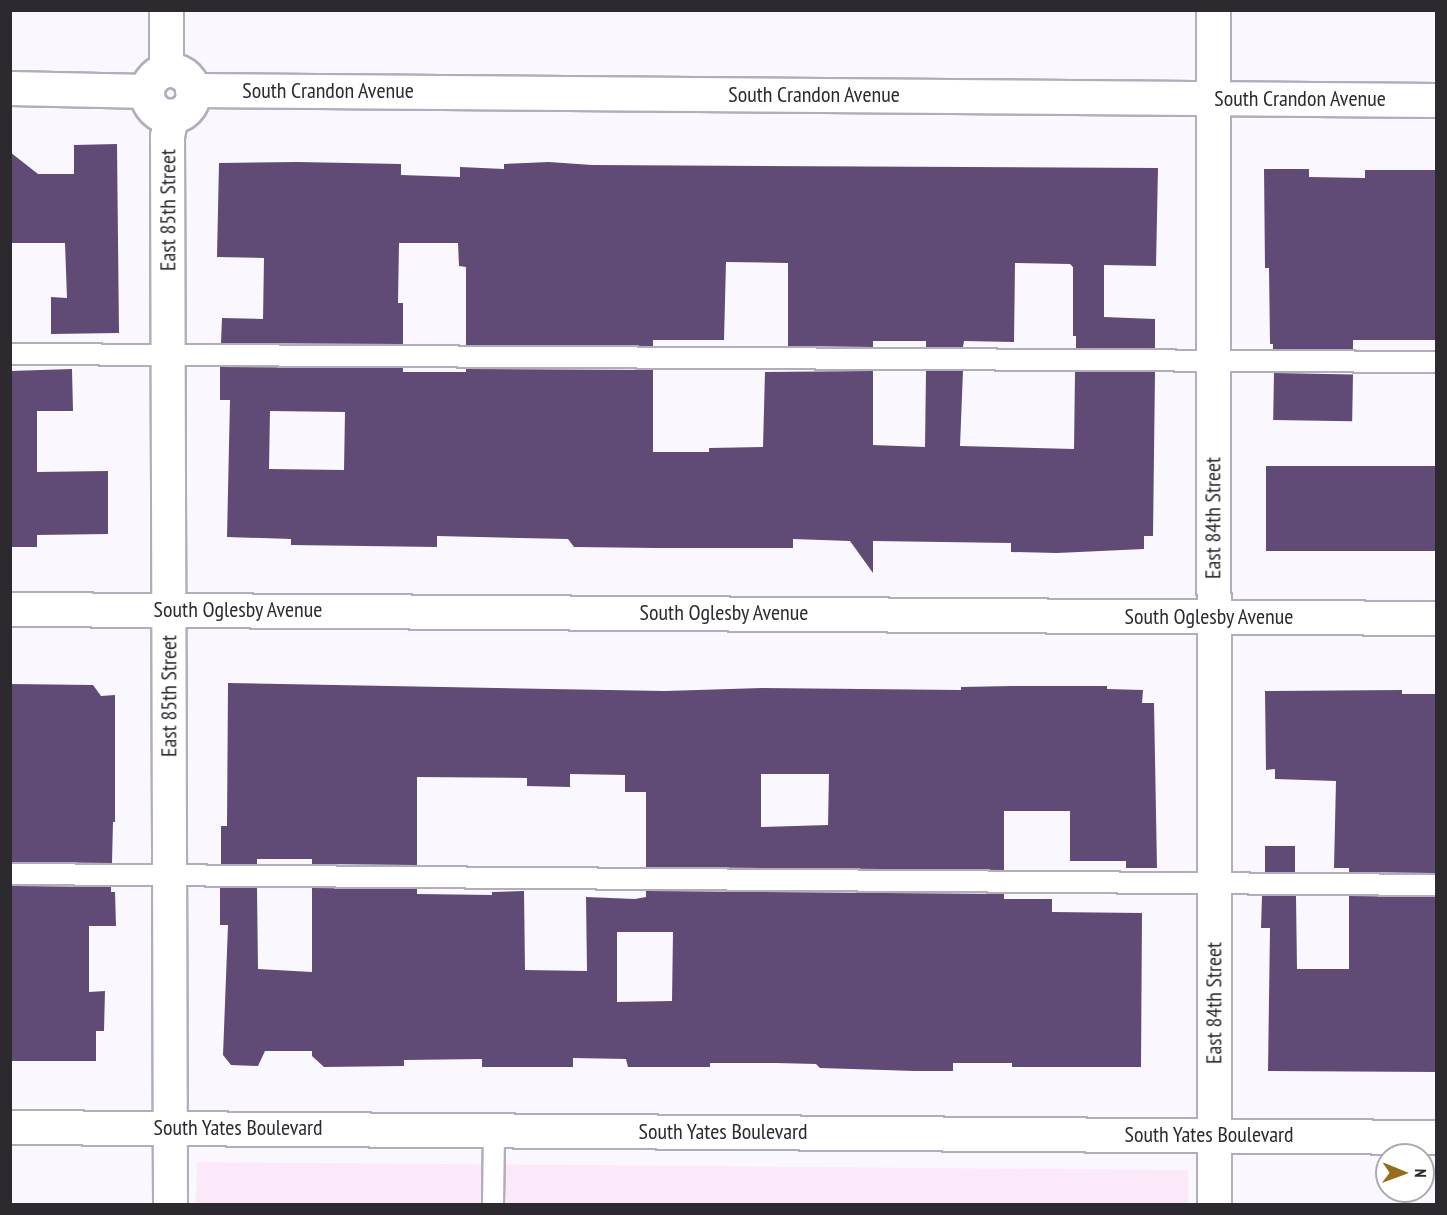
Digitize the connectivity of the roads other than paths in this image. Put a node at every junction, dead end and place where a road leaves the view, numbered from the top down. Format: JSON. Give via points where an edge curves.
{"nodes":[{"id":1,"x":166,"y":10,"type":"edge"},
{"id":2,"x":1213,"y":10,"type":"edge"},
{"id":3,"x":157,"y":81,"type":"junction"},
{"id":4,"x":10,"y":88,"type":"edge"},
{"id":5,"x":192,"y":90,"type":"junction"},
{"id":6,"x":1213,"y":98,"type":"junction"},
{"id":7,"x":1437,"y":100,"type":"edge"},
{"id":8,"x":171,"y":115,"type":"junction"},
{"id":9,"x":10,"y":354,"type":"edge"},
{"id":10,"x":168,"y":356,"type":"junction"},
{"id":11,"x":1213,"y":360,"type":"junction"},
{"id":12,"x":1437,"y":362,"type":"edge"},
{"id":13,"x":10,"y":609,"type":"edge"},
{"id":14,"x":169,"y":610,"type":"junction"},
{"id":15,"x":1213,"y":617,"type":"junction"},
{"id":16,"x":1437,"y":618,"type":"edge"},
{"id":17,"x":10,"y":874,"type":"edge"},
{"id":18,"x":170,"y":875,"type":"junction"},
{"id":19,"x":1214,"y":884,"type":"junction"},
{"id":20,"x":1437,"y":885,"type":"edge"},
{"id":21,"x":10,"y":1127,"type":"edge"},
{"id":22,"x":171,"y":1128,"type":"junction"},
{"id":23,"x":494,"y":1130,"type":"junction"},
{"id":24,"x":1213,"y":1136,"type":"junction"},
{"id":25,"x":1437,"y":1137,"type":"edge"},
{"id":26,"x":171,"y":1204,"type":"edge"},
{"id":27,"x":493,"y":1204,"type":"edge"},
{"id":28,"x":1214,"y":1204,"type":"edge"}],
"edges":[{"from":1,"to":3,"type":"street"},
{"from":2,"to":6,"type":"street","name":"East 84th Street"},
{"from":3,"to":4,"type":"street"},
{"from":3,"to":5,"type":"street","via":[[174,70],[187,77]]},
{"from":3,"to":8,"type":"street","via":[[151,106]]},
{"from":5,"to":6,"type":"street","name":"South Crandon Avenue"},
{"from":5,"to":8,"type":"street","via":[[184,110]]},
{"from":6,"to":7,"type":"street","name":"South Crandon Avenue"},
{"from":6,"to":11,"type":"street","name":"East 84th Street"},
{"from":8,"to":10,"type":"street","name":"East 85th Street","via":[[167,136]]},
{"from":9,"to":10,"type":"lane"},
{"from":10,"to":11,"type":"lane"},
{"from":10,"to":14,"type":"street","name":"East 85th Street"},
{"from":11,"to":12,"type":"lane"},
{"from":11,"to":15,"type":"street","name":"East 84th Street"},
{"from":13,"to":14,"type":"street","name":"South Oglesby Avenue"},
{"from":14,"to":15,"type":"street","name":"South Oglesby Avenue"},
{"from":14,"to":18,"type":"street","name":"East 85th Street"},
{"from":15,"to":16,"type":"street","name":"South Oglesby Avenue"},
{"from":15,"to":19,"type":"street","name":"East 84th Street"},
{"from":17,"to":18,"type":"lane"},
{"from":18,"to":19,"type":"lane"},
{"from":18,"to":22,"type":"street","name":"East 85th Street"},
{"from":19,"to":20,"type":"lane"},
{"from":19,"to":24,"type":"street","name":"East 84th Street"},
{"from":21,"to":22,"type":"street","name":"South Yates Boulevard"},
{"from":22,"to":23,"type":"street","name":"South Yates Boulevard"},
{"from":22,"to":26,"type":"street","name":"East 85th Street"},
{"from":23,"to":24,"type":"street","name":"South Yates Boulevard"},
{"from":23,"to":27,"type":"lane"},
{"from":24,"to":25,"type":"street","name":"South Yates Boulevard"},
{"from":24,"to":28,"type":"street","name":"East 84th Street"}]}
